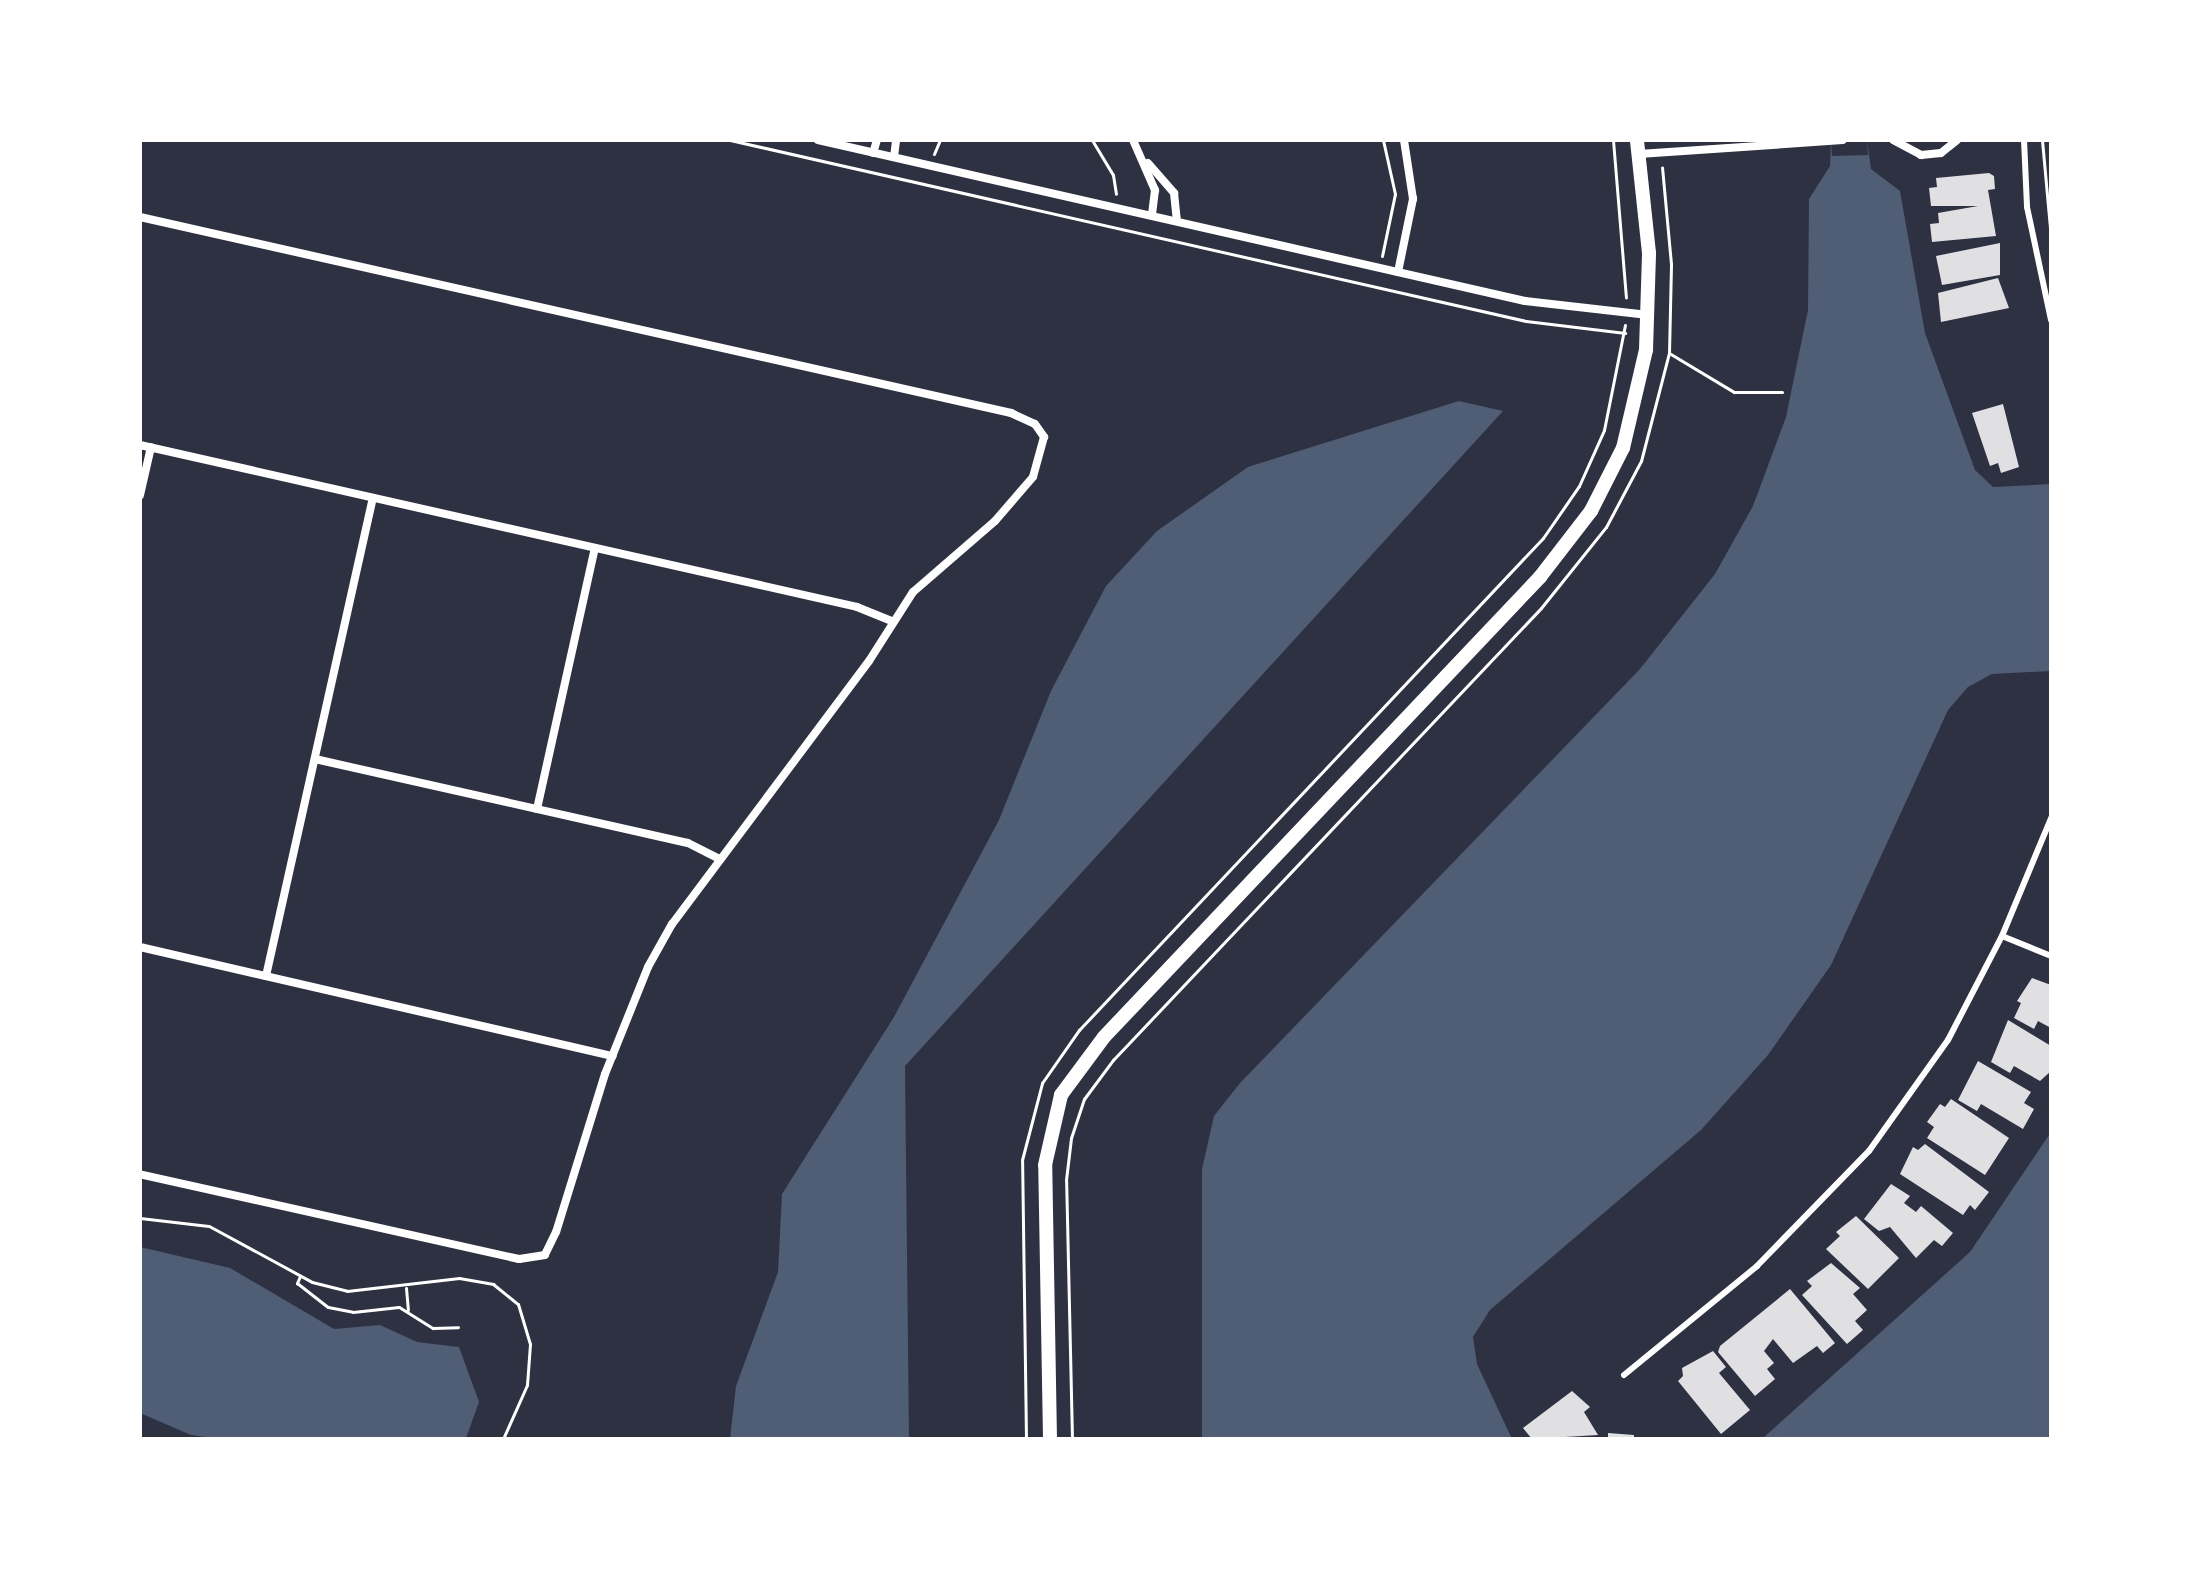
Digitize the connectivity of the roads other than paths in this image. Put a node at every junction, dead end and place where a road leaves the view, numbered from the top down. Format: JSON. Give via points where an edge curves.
{"nodes":[{"id":1,"x":818,"y":140,"type":"edge"},
{"id":2,"x":877,"y":140,"type":"edge"},
{"id":3,"x":896,"y":140,"type":"edge"},
{"id":4,"x":1133,"y":140,"type":"edge"},
{"id":5,"x":1404,"y":140,"type":"edge"},
{"id":6,"x":1831,"y":140,"type":"edge"},
{"id":7,"x":1843,"y":140,"type":"edge"},
{"id":8,"x":1893,"y":140,"type":"edge"},
{"id":9,"x":1957,"y":140,"type":"edge"},
{"id":10,"x":2024,"y":140,"type":"edge"},
{"id":11,"x":1638,"y":147,"type":"edge"},
{"id":12,"x":873,"y":153,"type":"junction"},
{"id":13,"x":894,"y":157,"type":"junction"},
{"id":14,"x":1147,"y":162,"type":"junction"},
{"id":15,"x":1152,"y":215,"type":"junction"},
{"id":16,"x":140,"y":217,"type":"edge"},
{"id":17,"x":1177,"y":221,"type":"junction"},
{"id":18,"x":1398,"y":272,"type":"junction"},
{"id":19,"x":1649,"y":315,"type":"junction"},
{"id":20,"x":2051,"y":320,"type":"edge"},
{"id":21,"x":140,"y":445,"type":"edge"},
{"id":22,"x":151,"y":447,"type":"junction"},
{"id":23,"x":140,"y":495,"type":"edge"},
{"id":24,"x":373,"y":498,"type":"junction"},
{"id":25,"x":595,"y":548,"type":"junction"},
{"id":26,"x":892,"y":621,"type":"junction"},
{"id":27,"x":315,"y":759,"type":"junction"},
{"id":28,"x":537,"y":809,"type":"junction"},
{"id":29,"x":2051,"y":818,"type":"edge"},
{"id":30,"x":718,"y":858,"type":"junction"},
{"id":31,"x":2002,"y":936,"type":"junction"},
{"id":32,"x":140,"y":947,"type":"edge"},
{"id":33,"x":2051,"y":956,"type":"edge"},
{"id":34,"x":266,"y":976,"type":"junction"},
{"id":35,"x":613,"y":1056,"type":"junction"},
{"id":36,"x":140,"y":1174,"type":"edge"},
{"id":37,"x":1624,"y":1375,"type":"dead end"},
{"id":38,"x":1050,"y":1439,"type":"edge"}],
"edges":[{"from":1,"to":12,"type":"street"},
{"from":2,"to":12,"type":"street"},
{"from":3,"to":13,"type":"street"},
{"from":4,"to":14,"type":"street"},
{"from":5,"to":18,"type":"street","via":[[1413,199]]},
{"from":6,"to":7,"type":"street"},
{"from":6,"to":11,"type":"street","via":[[1660,152]]},
{"from":8,"to":9,"type":"street","via":[[1921,155],[1941,153]]},
{"from":10,"to":20,"type":"lane","via":[[2027,207]]},
{"from":11,"to":19,"type":"street"},
{"from":12,"to":13,"type":"street"},
{"from":13,"to":15,"type":"street"},
{"from":14,"to":15,"type":"street","via":[[1155,190]]},
{"from":14,"to":17,"type":"street","via":[[1174,193]]},
{"from":15,"to":17,"type":"street"},
{"from":16,"to":26,"type":"street","via":[[1011,413],[1035,424],[1044,437],[1033,477],[995,521],[913,592]]},
{"from":17,"to":18,"type":"street"},
{"from":18,"to":19,"type":"street","via":[[1525,301]]},
{"from":19,"to":38,"type":"street","via":[[1640,386],[1623,448],[1577,532],[1104,1037],[1061,1095],[1045,1165]]},
{"from":21,"to":22,"type":"street"},
{"from":22,"to":23,"type":"street"},
{"from":22,"to":24,"type":"street"},
{"from":24,"to":25,"type":"street"},
{"from":24,"to":27,"type":"street"},
{"from":25,"to":26,"type":"street","via":[[857,607]]},
{"from":25,"to":28,"type":"street"},
{"from":26,"to":30,"type":"street","via":[[869,661]]},
{"from":27,"to":28,"type":"street"},
{"from":27,"to":34,"type":"street"},
{"from":28,"to":30,"type":"street","via":[[688,843]]},
{"from":29,"to":31,"type":"lane"},
{"from":30,"to":35,"type":"street","via":[[648,967]]},
{"from":31,"to":33,"type":"lane"},
{"from":31,"to":37,"type":"lane","via":[[1948,1040],[1869,1151],[1757,1266]]},
{"from":32,"to":34,"type":"street"},
{"from":34,"to":35,"type":"street"},
{"from":35,"to":36,"type":"street","via":[[552,1246],[532,1260]]}]}
